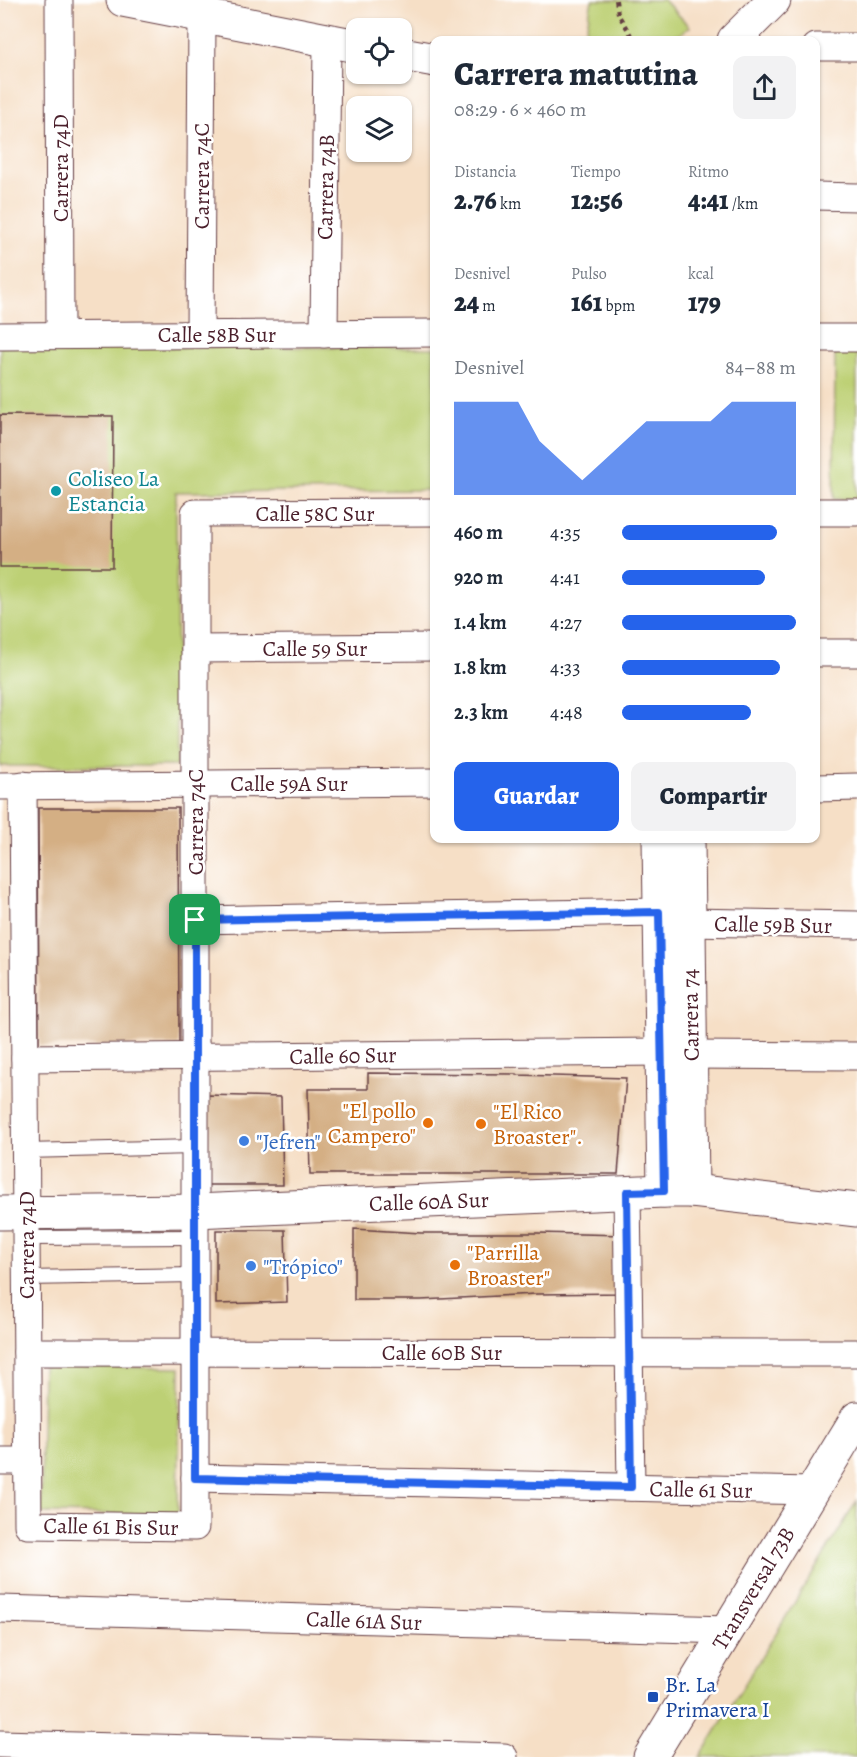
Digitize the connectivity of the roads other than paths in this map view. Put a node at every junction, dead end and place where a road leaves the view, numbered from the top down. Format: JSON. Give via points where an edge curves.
{"nodes":[{"id":1,"x":59,"y":0,"type":"edge"},
{"id":2,"x":123,"y":0,"type":"edge"},
{"id":3,"x":774,"y":0,"type":"edge"},
{"id":4,"x":202,"y":17,"type":"junction"},
{"id":5,"x":738,"y":36,"type":"edge"},
{"id":6,"x":342,"y":44,"type":"edge"},
{"id":7,"x":820,"y":47,"type":"edge"},
{"id":8,"x":857,"y":47,"type":"edge"},
{"id":9,"x":412,"y":56,"type":"edge"},
{"id":10,"x":430,"y":59,"type":"edge"},
{"id":11,"x":820,"y":196,"type":"edge"},
{"id":12,"x":857,"y":197,"type":"edge"},
{"id":13,"x":430,"y":333,"type":"edge"},
{"id":14,"x":200,"y":334,"type":"junction"},
{"id":15,"x":324,"y":334,"type":"junction"},
{"id":16,"x":60,"y":335,"type":"junction"},
{"id":17,"x":0,"y":336,"type":"edge"},
{"id":18,"x":820,"y":338,"type":"edge"},
{"id":19,"x":857,"y":339,"type":"edge"},
{"id":20,"x":430,"y":512,"type":"edge"},
{"id":21,"x":820,"y":512,"type":"edge"},
{"id":22,"x":857,"y":512,"type":"edge"},
{"id":23,"x":195,"y":513,"type":"joint"},
{"id":24,"x":430,"y":647,"type":"edge"},
{"id":25,"x":195,"y":649,"type":"junction"},
{"id":26,"x":820,"y":653,"type":"edge"},
{"id":27,"x":857,"y":653,"type":"edge"},
{"id":28,"x":430,"y":782,"type":"edge"},
{"id":29,"x":195,"y":784,"type":"junction"},
{"id":30,"x":12,"y":786,"type":"edge"},
{"id":31,"x":857,"y":787,"type":"edge"},
{"id":32,"x":820,"y":788,"type":"edge"},
{"id":33,"x":660,"y":843,"type":"edge"},
{"id":34,"x":687,"y":843,"type":"edge"},
{"id":35,"x":674,"y":917,"type":"junction"},
{"id":36,"x":195,"y":920,"type":"junction"},
{"id":37,"x":857,"y":925,"type":"edge"},
{"id":38,"x":676,"y":1053,"type":"junction"},
{"id":39,"x":195,"y":1056,"type":"junction"},
{"id":40,"x":857,"y":1056,"type":"edge"},
{"id":41,"x":25,"y":1058,"type":"junction"},
{"id":42,"x":195,"y":1147,"type":"junction"},
{"id":43,"x":25,"y":1151,"type":"junction"},
{"id":44,"x":678,"y":1191,"type":"junction"},
{"id":45,"x":627,"y":1192,"type":"junction"},
{"id":46,"x":857,"y":1210,"type":"edge"},
{"id":47,"x":17,"y":1221,"type":"edge"},
{"id":48,"x":195,"y":1224,"type":"junction"},
{"id":49,"x":195,"y":1275,"type":"junction"},
{"id":50,"x":26,"y":1278,"type":"junction"},
{"id":51,"x":27,"y":1352,"type":"junction"},
{"id":52,"x":195,"y":1352,"type":"junction"},
{"id":53,"x":629,"y":1353,"type":"junction"},
{"id":54,"x":857,"y":1353,"type":"edge"},
{"id":55,"x":857,"y":1418,"type":"edge"},
{"id":56,"x":0,"y":1461,"type":"edge"},
{"id":57,"x":27,"y":1461,"type":"junction"},
{"id":58,"x":195,"y":1478,"type":"junction"},
{"id":59,"x":631,"y":1487,"type":"junction"},
{"id":60,"x":812,"y":1491,"type":"junction"},
{"id":61,"x":28,"y":1526,"type":"joint"},
{"id":62,"x":195,"y":1527,"type":"joint"},
{"id":63,"x":0,"y":1610,"type":"edge"},
{"id":64,"x":727,"y":1630,"type":"junction"},
{"id":65,"x":0,"y":1744,"type":"edge"},
{"id":66,"x":504,"y":1757,"type":"edge"},
{"id":67,"x":650,"y":1757,"type":"edge"}],
"edges":[{"from":1,"to":16,"type":"street","name":"Carrera 74D"},
{"from":2,"to":4,"type":"street"},
{"from":3,"to":5,"type":"street"},
{"from":4,"to":6,"type":"street"},
{"from":4,"to":14,"type":"street","name":"Carrera 74C"},
{"from":6,"to":15,"type":"street","name":"Carrera 74B"},
{"from":7,"to":8,"type":"street"},
{"from":9,"to":10,"type":"street"},
{"from":11,"to":12,"type":"street"},
{"from":13,"to":15,"type":"street","name":"Calle 58B Sur"},
{"from":14,"to":15,"type":"street","name":"Calle 58B Sur"},
{"from":14,"to":16,"type":"street","name":"Calle 58B Sur"},
{"from":16,"to":17,"type":"street","name":"Calle 58B Sur"},
{"from":18,"to":19,"type":"street"},
{"from":20,"to":23,"type":"street","name":"Calle 58C Sur"},
{"from":21,"to":22,"type":"street"},
{"from":23,"to":25,"type":"street","name":"Carrera 74C"},
{"from":24,"to":25,"type":"street","name":"Calle 59 Sur"},
{"from":25,"to":29,"type":"street","name":"Carrera 74C"},
{"from":26,"to":27,"type":"street"},
{"from":28,"to":29,"type":"street","name":"Calle 59A Sur"},
{"from":29,"to":30,"type":"street","name":"Calle 59A Sur"},
{"from":29,"to":36,"type":"street","name":"Carrera 74C"},
{"from":30,"to":41,"type":"street","name":"Carrera 74D"},
{"from":31,"to":32,"type":"street"},
{"from":33,"to":35,"type":"street","name":"Carrera 74"},
{"from":34,"to":35,"type":"street","name":"Carrera 74"},
{"from":35,"to":36,"type":"street","name":"Calle 59B Sur"},
{"from":35,"to":37,"type":"street","name":"Calle 59B Sur"},
{"from":35,"to":38,"type":"street","name":"Carrera 74"},
{"from":36,"to":39,"type":"street","name":"Carrera 74C"},
{"from":38,"to":39,"type":"street","name":"Calle 60 Sur"},
{"from":38,"to":40,"type":"street","name":"Calle 60 Sur"},
{"from":38,"to":44,"type":"street","name":"Carrera 74"},
{"from":39,"to":41,"type":"street","name":"Calle 60 Sur"},
{"from":39,"to":42,"type":"street","name":"Carrera 74C"},
{"from":41,"to":43,"type":"street","name":"Carrera 74D"},
{"from":42,"to":43,"type":"lane"},
{"from":42,"to":48,"type":"street","name":"Carrera 74C"},
{"from":43,"to":47,"type":"street","name":"Carrera 74D"},
{"from":44,"to":45,"type":"street","name":"Calle 60A Sur"},
{"from":44,"to":46,"type":"street","name":"Calle 60A Sur"},
{"from":45,"to":48,"type":"street","name":"Calle 60A Sur"},
{"from":45,"to":53,"type":"street"},
{"from":47,"to":48,"type":"street","name":"Calle 60A Sur"},
{"from":47,"to":50,"type":"street","name":"Carrera 74D"},
{"from":48,"to":49,"type":"street","name":"Carrera 74C"},
{"from":49,"to":50,"type":"lane"},
{"from":49,"to":52,"type":"street","name":"Carrera 74C"},
{"from":50,"to":51,"type":"street","name":"Carrera 74D"},
{"from":51,"to":52,"type":"street","name":"Calle 60B Sur"},
{"from":51,"to":57,"type":"street","name":"Carrera 74D"},
{"from":52,"to":53,"type":"street","name":"Calle 60B Sur"},
{"from":52,"to":58,"type":"street","name":"Carrera 74C"},
{"from":53,"to":54,"type":"street","name":"Calle 60B Sur"},
{"from":53,"to":59,"type":"street"},
{"from":55,"to":60,"type":"street","name":"Transversal 73B"},
{"from":56,"to":57,"type":"street"},
{"from":57,"to":61,"type":"street","name":"Carrera 74D"},
{"from":58,"to":59,"type":"street","name":"Calle 61 Sur"},
{"from":58,"to":62,"type":"street","name":"Carrera 74C"},
{"from":59,"to":60,"type":"street","name":"Calle 61 Sur"},
{"from":60,"to":64,"type":"street","name":"Transversal 73B"},
{"from":61,"to":62,"type":"street","name":"Calle 61 Bis Sur"},
{"from":63,"to":64,"type":"street","name":"Calle 61A Sur"},
{"from":64,"to":67,"type":"street","name":"Transversal 73B"},
{"from":65,"to":66,"type":"street"}]}
